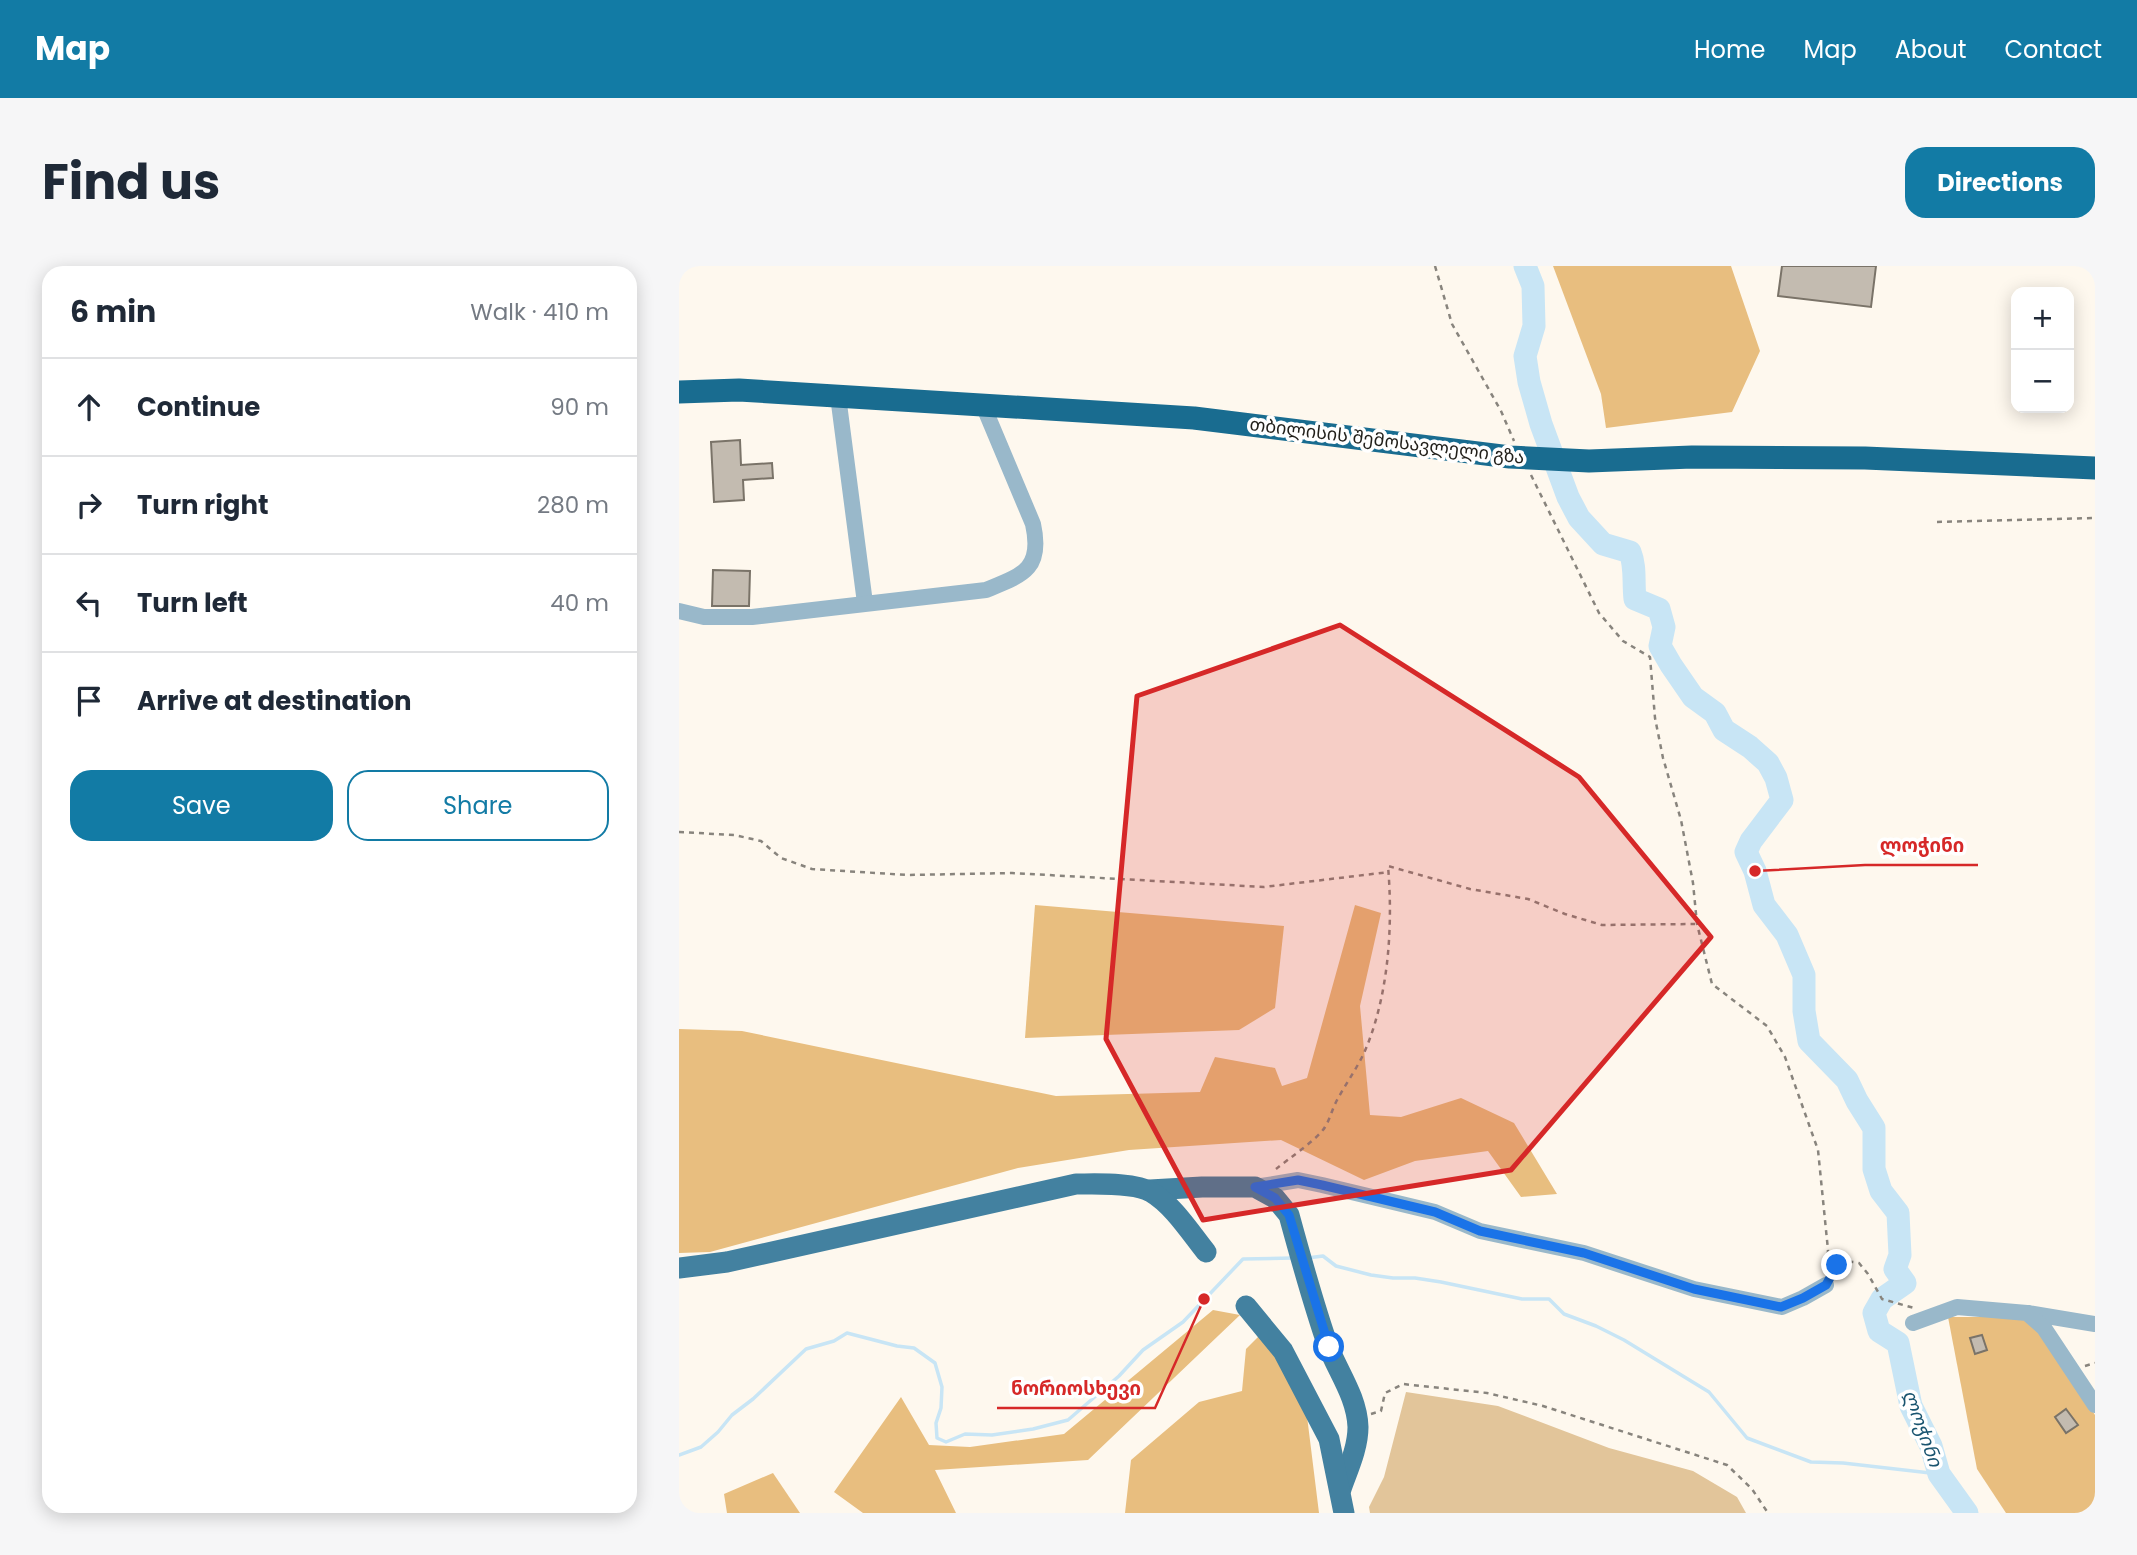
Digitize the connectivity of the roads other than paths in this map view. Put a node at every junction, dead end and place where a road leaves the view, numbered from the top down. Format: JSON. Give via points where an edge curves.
{"nodes":[{"id":1,"x":679,"y":392,"type":"edge"},
{"id":2,"x":838,"y":396,"type":"junction"},
{"id":3,"x":983,"y":405,"type":"junction"},
{"id":4,"x":2095,"y":468,"type":"edge"},
{"id":5,"x":865,"y":603,"type":"junction"},
{"id":6,"x":679,"y":611,"type":"edge"},
{"id":7,"x":1255,"y":1187,"type":"junction"},
{"id":8,"x":1150,"y":1190,"type":"junction"},
{"id":9,"x":1206,"y":1252,"type":"dead end"},
{"id":10,"x":679,"y":1268,"type":"edge"},
{"id":11,"x":1826,"y":1285,"type":"road end"},
{"id":12,"x":1246,"y":1306,"type":"dead end"},
{"id":13,"x":2027,"y":1313,"type":"junction"},
{"id":14,"x":1913,"y":1323,"type":"dead end"},
{"id":15,"x":2095,"y":1324,"type":"edge"},
{"id":16,"x":2095,"y":1405,"type":"edge"},
{"id":17,"x":1341,"y":1489,"type":"junction"},
{"id":18,"x":1344,"y":1513,"type":"edge"}],
"edges":[{"from":1,"to":2,"type":"highway","name":"თბილისის შემოსავლელი გზა","via":[[739,390]]},
{"from":2,"to":3,"type":"highway","name":"თბილისის შემოსავლელი გზა"},
{"from":2,"to":5,"type":"street"},
{"from":3,"to":4,"type":"highway","name":"თბილისის შემოსავლელი გზა","via":[[1194,418],[1510,457],[1589,461],[1865,458]]},
{"from":3,"to":5,"type":"street","via":[[1033,524],[1038,545],[1033,561],[1020,576],[986,590]]},
{"from":5,"to":6,"type":"street","via":[[753,617],[704,617]]},
{"from":7,"to":8,"type":"main road"},
{"from":7,"to":11,"type":"street","via":[[1298,1180],[1322,1185],[1435,1212],[1480,1231],[1584,1253],[1694,1289],[1781,1307]]},
{"from":7,"to":17,"type":"main road","via":[[1275,1198],[1289,1215],[1329,1347],[1357,1417],[1355,1450]]},
{"from":8,"to":9,"type":"main road"},
{"from":8,"to":10,"type":"main road","via":[[1076,1184],[727,1262]]},
{"from":12,"to":17,"type":"main road","via":[[1283,1350],[1310,1400],[1329,1439]]},
{"from":13,"to":14,"type":"street","via":[[1957,1307]]},
{"from":13,"to":15,"type":"street"},
{"from":13,"to":16,"type":"street","via":[[2044,1328]]},
{"from":17,"to":18,"type":"main road"}]}
